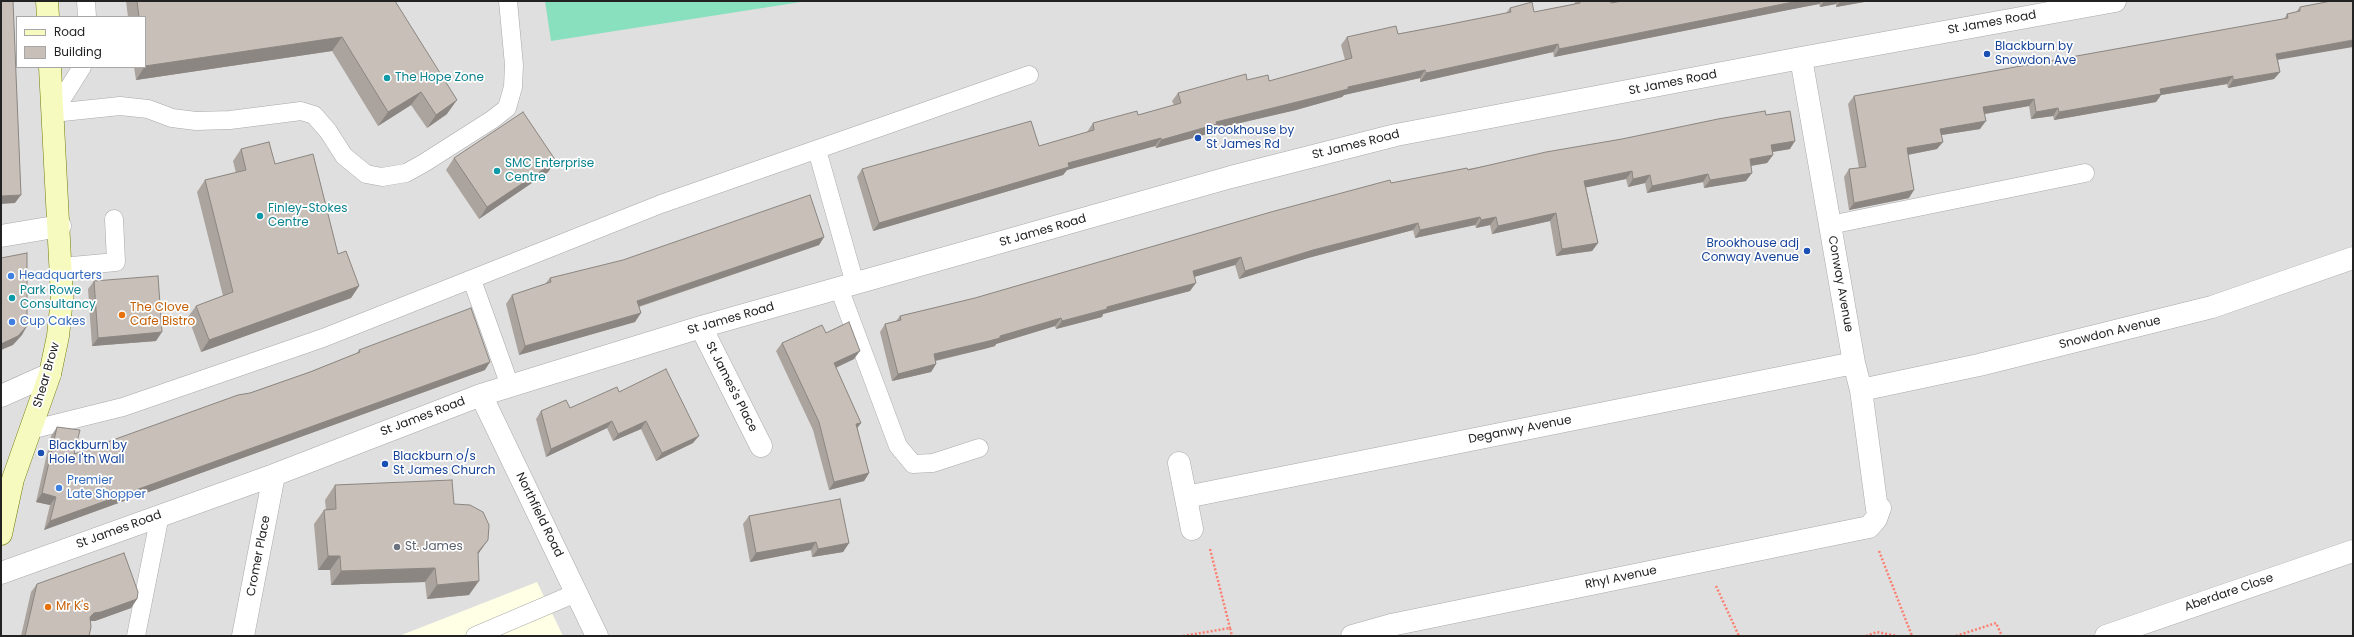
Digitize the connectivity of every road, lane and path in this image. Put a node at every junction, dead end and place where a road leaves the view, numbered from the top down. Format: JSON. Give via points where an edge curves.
{"nodes":[{"id":1,"x":47,"y":1,"type":"edge"},
{"id":2,"x":86,"y":1,"type":"edge"},
{"id":3,"x":508,"y":1,"type":"edge"},
{"id":4,"x":2116,"y":1,"type":"edge"},
{"id":5,"x":48,"y":16,"type":"edge"},
{"id":6,"x":87,"y":16,"type":"edge"},
{"id":7,"x":1801,"y":58,"type":"junction"},
{"id":8,"x":50,"y":68,"type":"edge"},
{"id":9,"x":81,"y":68,"type":"edge"},
{"id":10,"x":1029,"y":75,"type":"dead end"},
{"id":11,"x":53,"y":113,"type":"junction"},
{"id":12,"x":817,"y":150,"type":"junction"},
{"id":13,"x":2086,"y":173,"type":"dead end"},
{"id":14,"x":114,"y":219,"type":"dead end"},
{"id":15,"x":1830,"y":224,"type":"junction"},
{"id":16,"x":60,"y":226,"type":"junction"},
{"id":17,"x":1,"y":236,"type":"edge"},
{"id":18,"x":2353,"y":258,"type":"edge"},
{"id":19,"x":61,"y":267,"type":"junction"},
{"id":20,"x":472,"y":280,"type":"junction"},
{"id":21,"x":847,"y":286,"type":"junction"},
{"id":22,"x":700,"y":327,"type":"junction"},
{"id":23,"x":1854,"y":363,"type":"junction"},
{"id":24,"x":50,"y":374,"type":"junction"},
{"id":25,"x":510,"y":386,"type":"junction"},
{"id":26,"x":1861,"y":390,"type":"junction"},
{"id":27,"x":481,"y":395,"type":"junction"},
{"id":28,"x":1,"y":396,"type":"edge"},
{"id":29,"x":30,"y":430,"type":"junction"},
{"id":30,"x":761,"y":446,"type":"dead end"},
{"id":31,"x":979,"y":448,"type":"dead end"},
{"id":32,"x":1179,"y":463,"type":"dead end"},
{"id":33,"x":274,"y":475,"type":"junction"},
{"id":34,"x":1186,"y":497,"type":"junction"},
{"id":35,"x":160,"y":515,"type":"junction"},
{"id":36,"x":1869,"y":527,"type":"junction"},
{"id":37,"x":1192,"y":529,"type":"joint"},
{"id":38,"x":1,"y":534,"type":"edge"},
{"id":39,"x":2353,"y":551,"type":"edge"},
{"id":40,"x":1704,"y":561,"type":"junction"},
{"id":41,"x":1,"y":573,"type":"edge"},
{"id":42,"x":576,"y":593,"type":"junction"},
{"id":43,"x":1230,"y":628,"type":"junction"},
{"id":44,"x":136,"y":636,"type":"edge"},
{"id":45,"x":243,"y":636,"type":"edge"},
{"id":46,"x":475,"y":636,"type":"edge"},
{"id":47,"x":597,"y":636,"type":"edge"},
{"id":48,"x":1182,"y":636,"type":"edge"},
{"id":49,"x":1232,"y":636,"type":"edge"},
{"id":50,"x":1352,"y":636,"type":"edge"},
{"id":51,"x":1739,"y":636,"type":"edge"},
{"id":52,"x":1866,"y":636,"type":"edge"},
{"id":53,"x":1897,"y":636,"type":"edge"},
{"id":54,"x":1912,"y":636,"type":"edge"},
{"id":55,"x":1956,"y":636,"type":"edge"},
{"id":56,"x":2002,"y":636,"type":"edge"},
{"id":57,"x":2106,"y":636,"type":"edge"}],
"edges":[{"from":1,"to":5,"type":"main road"},
{"from":2,"to":6,"type":"lane"},
{"from":3,"to":11,"type":"lane","via":[[514,87],[507,108],[406,173],[382,177],[366,174],[344,156],[314,115],[301,110],[230,120],[196,121],[172,118],[148,109],[120,106]]},
{"from":4,"to":7,"type":"street","name":"St James Road"},
{"from":7,"to":15,"type":"street","name":"Conway Avenue"},
{"from":7,"to":21,"type":"street","name":"St James Road","via":[[1396,135],[1231,176]]},
{"from":8,"to":11,"type":"main road","name":"Shear Brow"},
{"from":9,"to":11,"type":"lane"},
{"from":10,"to":12,"type":"lane"},
{"from":11,"to":16,"type":"main road","name":"Shear Brow"},
{"from":12,"to":20,"type":"lane","via":[[661,204]]},
{"from":12,"to":21,"type":"lane"},
{"from":13,"to":15,"type":"lane"},
{"from":14,"to":19,"type":"lane","via":[[116,262]]},
{"from":15,"to":23,"type":"street","name":"Conway Avenue"},
{"from":16,"to":17,"type":"street"},
{"from":16,"to":19,"type":"main road","name":"Shear Brow"},
{"from":18,"to":26,"type":"street","name":"Snowdon Avenue","via":[[2212,307],[1979,365]]},
{"from":19,"to":24,"type":"main road","name":"Shear Brow","via":[[62,298]]},
{"from":20,"to":25,"type":"lane"},
{"from":20,"to":29,"type":"lane","via":[[323,338],[123,407]]},
{"from":21,"to":22,"type":"street","name":"St James Road"},
{"from":21,"to":31,"type":"lane","via":[[898,446],[912,464],[933,463]]},
{"from":22,"to":25,"type":"street","name":"St James Road"},
{"from":22,"to":30,"type":"street","name":"St James's Place"},
{"from":23,"to":26,"type":"street","name":"Conway Avenue"},
{"from":23,"to":34,"type":"street","name":"Deganwy Avenue"},
{"from":24,"to":28,"type":"street"},
{"from":24,"to":29,"type":"main road","name":"Shear Brow"},
{"from":25,"to":27,"type":"street","name":"St James Road"},
{"from":26,"to":36,"type":"street","name":"Conway Avenue","via":[[1877,509],[1880,508]]},
{"from":27,"to":33,"type":"street","name":"St James Road"},
{"from":27,"to":42,"type":"street","name":"Northfield Road"},
{"from":29,"to":38,"type":"main road","name":"Shear Brow","via":[[13,479]]},
{"from":32,"to":34,"type":"street"},
{"from":33,"to":35,"type":"street","name":"St James Road"},
{"from":33,"to":45,"type":"street","name":"Cromer Place"},
{"from":34,"to":37,"type":"street"},
{"from":35,"to":41,"type":"street","name":"St James Road"},
{"from":35,"to":44,"type":"lane"},
{"from":36,"to":40,"type":"street","name":"Rhyl Avenue"},
{"from":36,"to":54,"type":"path"},
{"from":37,"to":43,"type":"path","via":[[1205,532]]},
{"from":39,"to":57,"type":"street","name":"Aberdare Close"},
{"from":40,"to":50,"type":"street","name":"Rhyl Avenue","via":[[1391,625]]},
{"from":40,"to":51,"type":"path"},
{"from":42,"to":46,"type":"lane"},
{"from":42,"to":47,"type":"street","name":"Northfield Road"},
{"from":43,"to":48,"type":"path"},
{"from":43,"to":49,"type":"path"},
{"from":52,"to":53,"type":"path","via":[[1877,632]]},
{"from":55,"to":56,"type":"path","via":[[1996,623]]}]}
